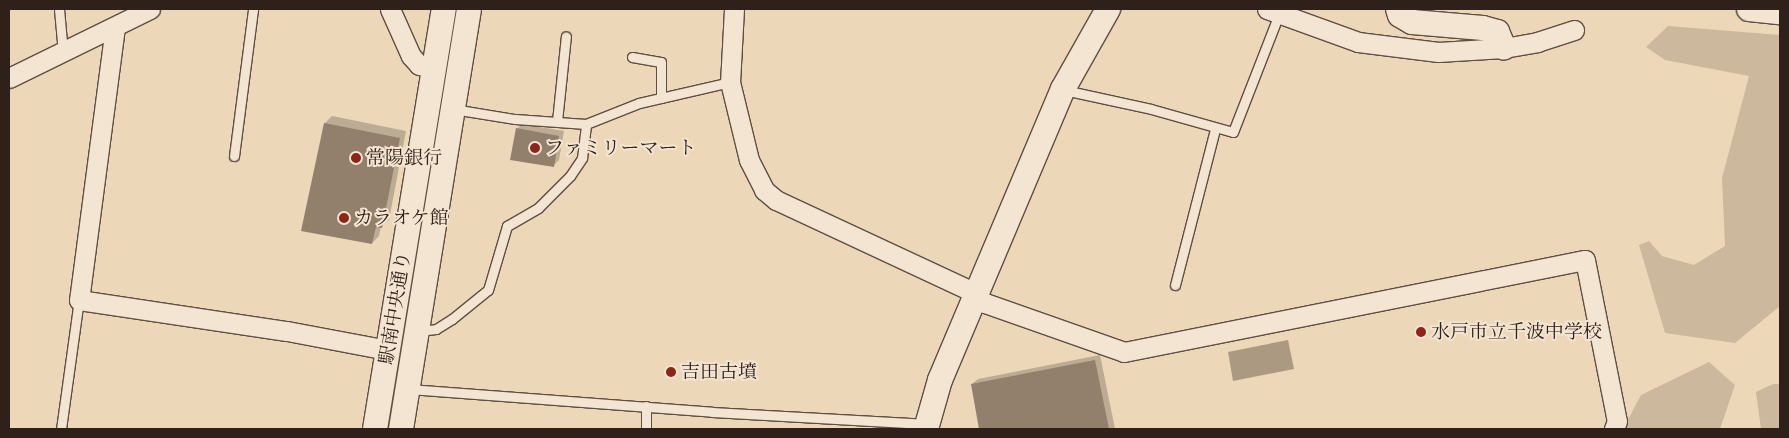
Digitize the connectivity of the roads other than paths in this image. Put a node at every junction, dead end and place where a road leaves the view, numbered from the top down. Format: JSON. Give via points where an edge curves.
{"nodes":[{"id":1,"x":59,"y":9,"type":"edge"},
{"id":2,"x":150,"y":9,"type":"edge"},
{"id":3,"x":252,"y":9,"type":"edge"},
{"id":4,"x":390,"y":9,"type":"edge"},
{"id":5,"x":444,"y":9,"type":"edge"},
{"id":6,"x":469,"y":9,"type":"edge"},
{"id":7,"x":734,"y":9,"type":"edge"},
{"id":8,"x":1108,"y":9,"type":"edge"},
{"id":9,"x":1398,"y":9,"type":"edge"},
{"id":10,"x":1749,"y":9,"type":"edge"},
{"id":11,"x":1273,"y":11,"type":"edge"},
{"id":12,"x":1780,"y":12,"type":"edge"},
{"id":13,"x":115,"y":27,"type":"junction"},
{"id":14,"x":1574,"y":30,"type":"dead end"},
{"id":15,"x":566,"y":36,"type":"dead end"},
{"id":16,"x":1504,"y":48,"type":"junction"},
{"id":17,"x":63,"y":53,"type":"junction"},
{"id":18,"x":632,"y":57,"type":"dead end"},
{"id":19,"x":435,"y":68,"type":"junction"},
{"id":20,"x":9,"y":78,"type":"edge"},
{"id":21,"x":730,"y":82,"type":"junction"},
{"id":22,"x":1063,"y":90,"type":"junction"},
{"id":23,"x":661,"y":98,"type":"junction"},
{"id":24,"x":452,"y":109,"type":"junction"},
{"id":25,"x":557,"y":121,"type":"junction"},
{"id":26,"x":586,"y":124,"type":"junction"},
{"id":27,"x":1215,"y":129,"type":"junction"},
{"id":28,"x":234,"y":156,"type":"dead end"},
{"id":29,"x":1175,"y":285,"type":"dead end"},
{"id":30,"x":976,"y":296,"type":"junction"},
{"id":31,"x":80,"y":300,"type":"junction"},
{"id":32,"x":417,"y":331,"type":"junction"},
{"id":33,"x":388,"y":350,"type":"junction"},
{"id":34,"x":408,"y":389,"type":"junction"},
{"id":35,"x":646,"y":406,"type":"junction"},
{"id":36,"x":927,"y":427,"type":"edge"},
{"id":37,"x":61,"y":429,"type":"edge"},
{"id":38,"x":376,"y":429,"type":"edge"},
{"id":39,"x":401,"y":429,"type":"edge"},
{"id":40,"x":646,"y":429,"type":"edge"},
{"id":41,"x":1614,"y":429,"type":"edge"}],
"edges":[{"from":1,"to":17,"type":"lane"},
{"from":2,"to":13,"type":"street"},
{"from":3,"to":28,"type":"lane"},
{"from":4,"to":19,"type":"street","via":[[411,56],[419,65]]},
{"from":5,"to":19,"type":"street","name":"駅南中央通り"},
{"from":6,"to":24,"type":"street","name":"駅南中央通り"},
{"from":7,"to":21,"type":"street"},
{"from":8,"to":22,"type":"street"},
{"from":9,"to":16,"type":"street","via":[[1400,15],[1412,22],[1497,32]]},
{"from":10,"to":12,"type":"street"},
{"from":11,"to":16,"type":"street","via":[[1358,42],[1438,52]]},
{"from":11,"to":27,"type":"lane","via":[[1233,132]]},
{"from":13,"to":17,"type":"street"},
{"from":13,"to":31,"type":"street"},
{"from":14,"to":16,"type":"street"},
{"from":15,"to":25,"type":"lane"},
{"from":17,"to":20,"type":"street"},
{"from":18,"to":23,"type":"lane","via":[[660,62]]},
{"from":19,"to":33,"type":"street","name":"駅南中央通り"},
{"from":21,"to":23,"type":"lane"},
{"from":21,"to":30,"type":"street","via":[[749,160],[764,190],[776,200]]},
{"from":22,"to":27,"type":"lane","via":[[1151,109]]},
{"from":22,"to":30,"type":"street"},
{"from":23,"to":26,"type":"lane","via":[[638,103]]},
{"from":24,"to":25,"type":"lane","via":[[515,119]]},
{"from":24,"to":32,"type":"street","name":"駅南中央通り"},
{"from":25,"to":26,"type":"lane"},
{"from":26,"to":32,"type":"lane","via":[[582,158],[570,176],[538,208],[507,226],[488,290],[436,329]]},
{"from":27,"to":29,"type":"lane"},
{"from":30,"to":36,"type":"street","via":[[940,380]]},
{"from":30,"to":41,"type":"street","via":[[985,303],[1124,352],[1585,260],[1617,421]]},
{"from":31,"to":33,"type":"street","via":[[287,331]]},
{"from":31,"to":37,"type":"lane"},
{"from":32,"to":34,"type":"street","name":"駅南中央通り"},
{"from":33,"to":38,"type":"street","name":"駅南中央通り"},
{"from":34,"to":35,"type":"lane"},
{"from":34,"to":39,"type":"street","name":"駅南中央通り"},
{"from":35,"to":36,"type":"lane"},
{"from":35,"to":40,"type":"lane"}]}
